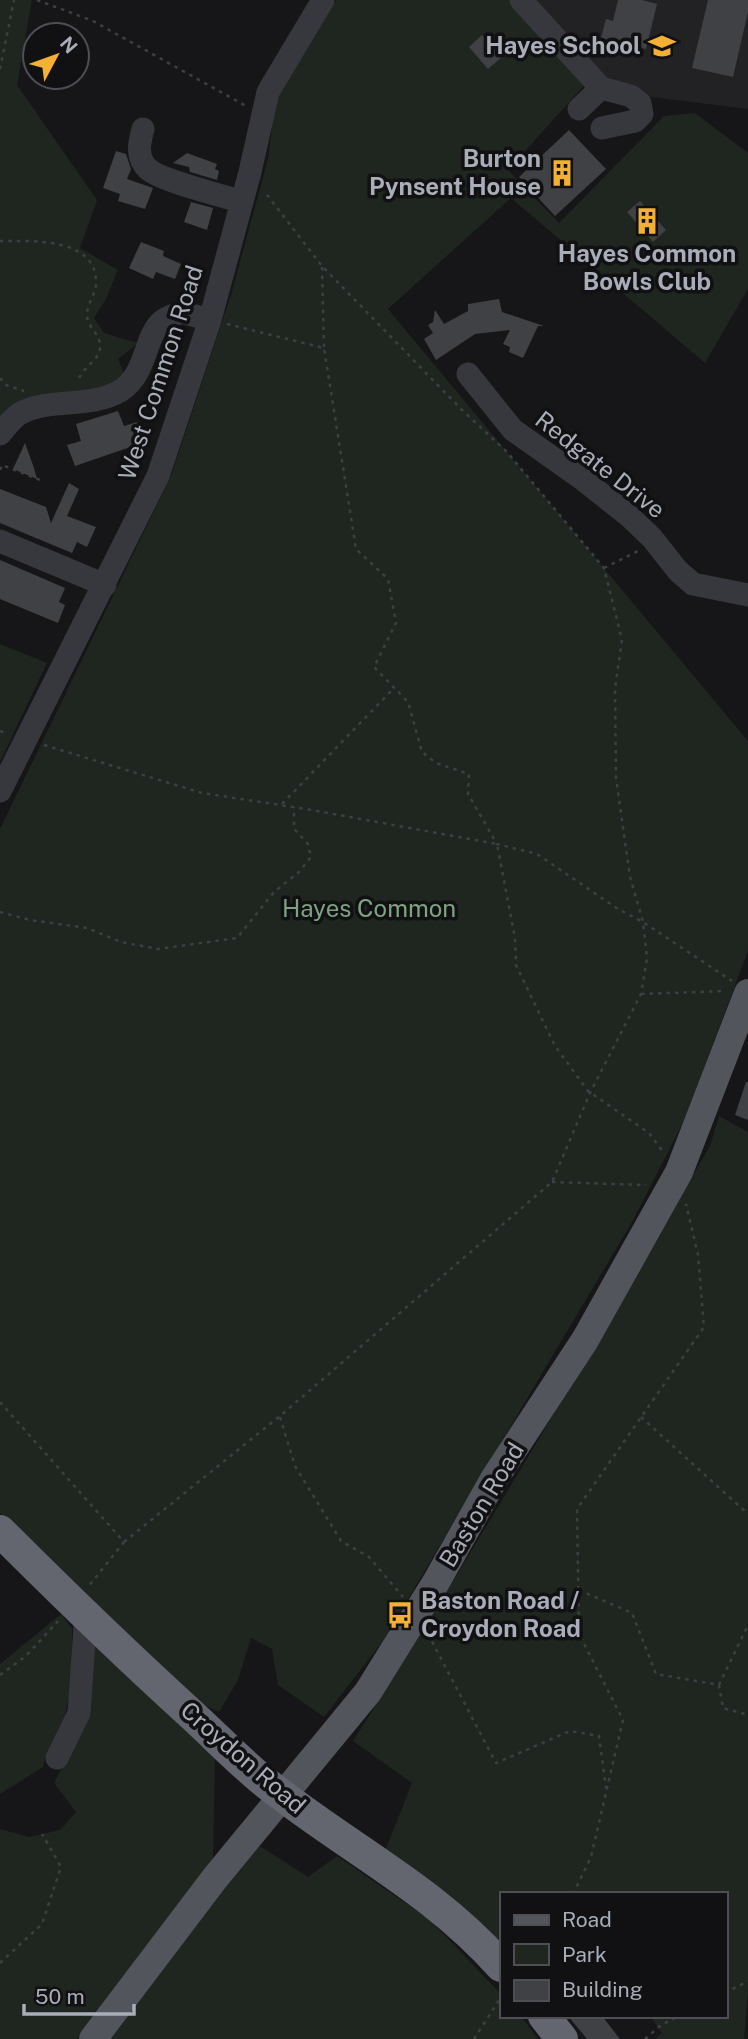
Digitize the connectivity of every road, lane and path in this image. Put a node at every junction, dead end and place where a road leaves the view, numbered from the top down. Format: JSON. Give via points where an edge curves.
{"nodes":[{"id":1,"x":14,"y":0,"type":"edge"},
{"id":2,"x":37,"y":0,"type":"edge"},
{"id":3,"x":323,"y":0,"type":"edge"},
{"id":4,"x":521,"y":0,"type":"edge"},
{"id":5,"x":0,"y":69,"type":"edge"},
{"id":6,"x":601,"y":88,"type":"junction"},
{"id":7,"x":579,"y":109,"type":"dead end"},
{"id":8,"x":261,"y":114,"type":"junction"},
{"id":9,"x":602,"y":128,"type":"dead end"},
{"id":10,"x":143,"y":129,"type":"dead end"},
{"id":11,"x":250,"y":172,"type":"junction"},
{"id":12,"x":242,"y":202,"type":"junction"},
{"id":13,"x":0,"y":242,"type":"edge"},
{"id":14,"x":322,"y":266,"type":"junction"},
{"id":15,"x":210,"y":320,"type":"junction"},
{"id":16,"x":324,"y":348,"type":"junction"},
{"id":17,"x":468,"y":374,"type":"dead end"},
{"id":18,"x":78,"y":403,"type":"junction"},
{"id":19,"x":0,"y":433,"type":"edge"},
{"id":20,"x":0,"y":470,"type":"edge"},
{"id":21,"x":40,"y":480,"type":"dead end"},
{"id":22,"x":0,"y":541,"type":"edge"},
{"id":23,"x":656,"y":542,"type":"junction"},
{"id":24,"x":604,"y":568,"type":"junction"},
{"id":25,"x":105,"y":585,"type":"junction"},
{"id":26,"x":748,"y":595,"type":"edge"},
{"id":27,"x":394,"y":688,"type":"junction"},
{"id":28,"x":0,"y":732,"type":"edge"},
{"id":29,"x":24,"y":739,"type":"junction"},
{"id":30,"x":0,"y":791,"type":"edge"},
{"id":31,"x":281,"y":805,"type":"junction"},
{"id":32,"x":295,"y":807,"type":"junction"},
{"id":33,"x":498,"y":844,"type":"junction"},
{"id":34,"x":0,"y":912,"type":"edge"},
{"id":35,"x":643,"y":922,"type":"junction"},
{"id":36,"x":735,"y":987,"type":"edge"},
{"id":37,"x":641,"y":994,"type":"junction"},
{"id":38,"x":590,"y":1093,"type":"junction"},
{"id":39,"x":675,"y":1179,"type":"junction"},
{"id":40,"x":552,"y":1182,"type":"junction"},
{"id":41,"x":0,"y":1402,"type":"edge"},
{"id":42,"x":280,"y":1416,"type":"junction"},
{"id":43,"x":641,"y":1417,"type":"junction"},
{"id":44,"x":748,"y":1514,"type":"edge"},
{"id":45,"x":0,"y":1531,"type":"edge"},
{"id":46,"x":124,"y":1542,"type":"junction"},
{"id":47,"x":579,"y":1590,"type":"junction"},
{"id":48,"x":81,"y":1612,"type":"junction"},
{"id":49,"x":417,"y":1614,"type":"junction"},
{"id":50,"x":748,"y":1625,"type":"edge"},
{"id":51,"x":0,"y":1675,"type":"edge"},
{"id":52,"x":719,"y":1685,"type":"junction"},
{"id":53,"x":748,"y":1715,"type":"edge"},
{"id":54,"x":57,"y":1758,"type":"dead end"},
{"id":55,"x":606,"y":1791,"type":"junction"},
{"id":56,"x":284,"y":1797,"type":"junction"},
{"id":57,"x":42,"y":1834,"type":"dead end"},
{"id":58,"x":574,"y":1892,"type":"edge"},
{"id":59,"x":0,"y":1963,"type":"edge"},
{"id":60,"x":500,"y":1965,"type":"edge"},
{"id":61,"x":748,"y":1982,"type":"edge"},
{"id":62,"x":727,"y":1992,"type":"edge"},
{"id":63,"x":500,"y":1999,"type":"edge"},
{"id":64,"x":546,"y":2018,"type":"edge"},
{"id":65,"x":675,"y":2018,"type":"edge"},
{"id":66,"x":93,"y":2039,"type":"edge"},
{"id":67,"x":474,"y":2039,"type":"edge"},
{"id":68,"x":562,"y":2039,"type":"edge"},
{"id":69,"x":645,"y":2039,"type":"edge"}],
"edges":[{"from":1,"to":5,"type":"path"},
{"from":2,"to":8,"type":"path","via":[[93,21]]},
{"from":3,"to":8,"type":"street","name":"West Common Road","via":[[268,92]]},
{"from":4,"to":6,"type":"street"},
{"from":6,"to":7,"type":"street"},
{"from":6,"to":9,"type":"street","via":[[637,98],[642,109],[635,121]]},
{"from":8,"to":11,"type":"street","name":"West Common Road"},
{"from":10,"to":12,"type":"street","via":[[138,146],[148,169]]},
{"from":11,"to":12,"type":"street","name":"West Common Road"},
{"from":11,"to":14,"type":"path"},
{"from":12,"to":15,"type":"street","name":"West Common Road"},
{"from":13,"to":18,"type":"path","via":[[68,246],[87,256],[96,285],[87,317],[101,349],[78,378]]},
{"from":14,"to":16,"type":"path"},
{"from":14,"to":24,"type":"path","via":[[507,452]]},
{"from":15,"to":16,"type":"path"},
{"from":15,"to":18,"type":"street","via":[[181,312],[161,322],[144,361],[122,390]]},
{"from":15,"to":25,"type":"street","name":"West Common Road","via":[[158,476]]},
{"from":16,"to":27,"type":"path","via":[[356,549],[388,579],[396,623],[374,667]]},
{"from":17,"to":23,"type":"street","name":"Redgate Drive","via":[[513,430],[620,508]]},
{"from":18,"to":19,"type":"street","via":[[31,409]]},
{"from":20,"to":21,"type":"path","via":[[2,465]]},
{"from":22,"to":25,"type":"street"},
{"from":23,"to":24,"type":"path"},
{"from":23,"to":26,"type":"street","name":"Redgate Drive","via":[[693,584]]},
{"from":24,"to":35,"type":"path","via":[[622,640],[615,688],[616,778],[630,877]]},
{"from":25,"to":29,"type":"street","name":"West Common Road"},
{"from":27,"to":31,"type":"path"},
{"from":27,"to":33,"type":"path","via":[[408,702],[422,752],[436,764],[469,774],[468,794]]},
{"from":28,"to":29,"type":"path"},
{"from":29,"to":30,"type":"street","name":"West Common Road"},
{"from":29,"to":31,"type":"path","via":[[202,793]]},
{"from":31,"to":32,"type":"path"},
{"from":32,"to":33,"type":"path"},
{"from":32,"to":34,"type":"path","via":[[294,829],[308,844],[311,857],[274,892],[237,938],[158,949],[121,942],[86,928]]},
{"from":33,"to":35,"type":"path","via":[[537,854]]},
{"from":33,"to":38,"type":"path","via":[[516,965],[555,1046]]},
{"from":35,"to":36,"type":"path"},
{"from":35,"to":37,"type":"path","via":[[647,958]]},
{"from":36,"to":37,"type":"path"},
{"from":36,"to":39,"type":"main road","name":"Baston Road"},
{"from":37,"to":38,"type":"path"},
{"from":38,"to":39,"type":"path","via":[[649,1133]]},
{"from":38,"to":40,"type":"path"},
{"from":39,"to":40,"type":"path"},
{"from":39,"to":43,"type":"path","via":[[698,1255],[704,1327]]},
{"from":39,"to":49,"type":"main road","name":"Baston Road","via":[[586,1340],[494,1479]]},
{"from":40,"to":42,"type":"path"},
{"from":41,"to":46,"type":"path"},
{"from":42,"to":46,"type":"path"},
{"from":42,"to":49,"type":"path","via":[[295,1466],[341,1541],[369,1557]]},
{"from":43,"to":44,"type":"path"},
{"from":43,"to":47,"type":"path","via":[[578,1509]]},
{"from":45,"to":48,"type":"highway","name":"Croydon Road"},
{"from":46,"to":48,"type":"path"},
{"from":47,"to":52,"type":"path","via":[[632,1613],[656,1674]]},
{"from":47,"to":55,"type":"path","via":[[579,1634],[623,1720]]},
{"from":48,"to":51,"type":"path"},
{"from":48,"to":54,"type":"street","via":[[85,1627],[79,1713]]},
{"from":48,"to":56,"type":"highway","name":"Croydon Road"},
{"from":49,"to":55,"type":"path","via":[[496,1763],[570,1731],[599,1736]]},
{"from":49,"to":56,"type":"main road","name":"Baston Road","via":[[368,1692]]},
{"from":50,"to":52,"type":"path"},
{"from":52,"to":53,"type":"path","via":[[723,1708]]},
{"from":55,"to":58,"type":"path","via":[[591,1857]]},
{"from":56,"to":60,"type":"highway","name":"Croydon Road","via":[[430,1898]]},
{"from":56,"to":66,"type":"main road","name":"Baston Road","via":[[215,1878]]},
{"from":57,"to":59,"type":"path","via":[[61,1867],[42,1924]]},
{"from":61,"to":62,"type":"path"},
{"from":63,"to":67,"type":"path"},
{"from":64,"to":68,"type":"highway"},
{"from":65,"to":69,"type":"path"}]}
